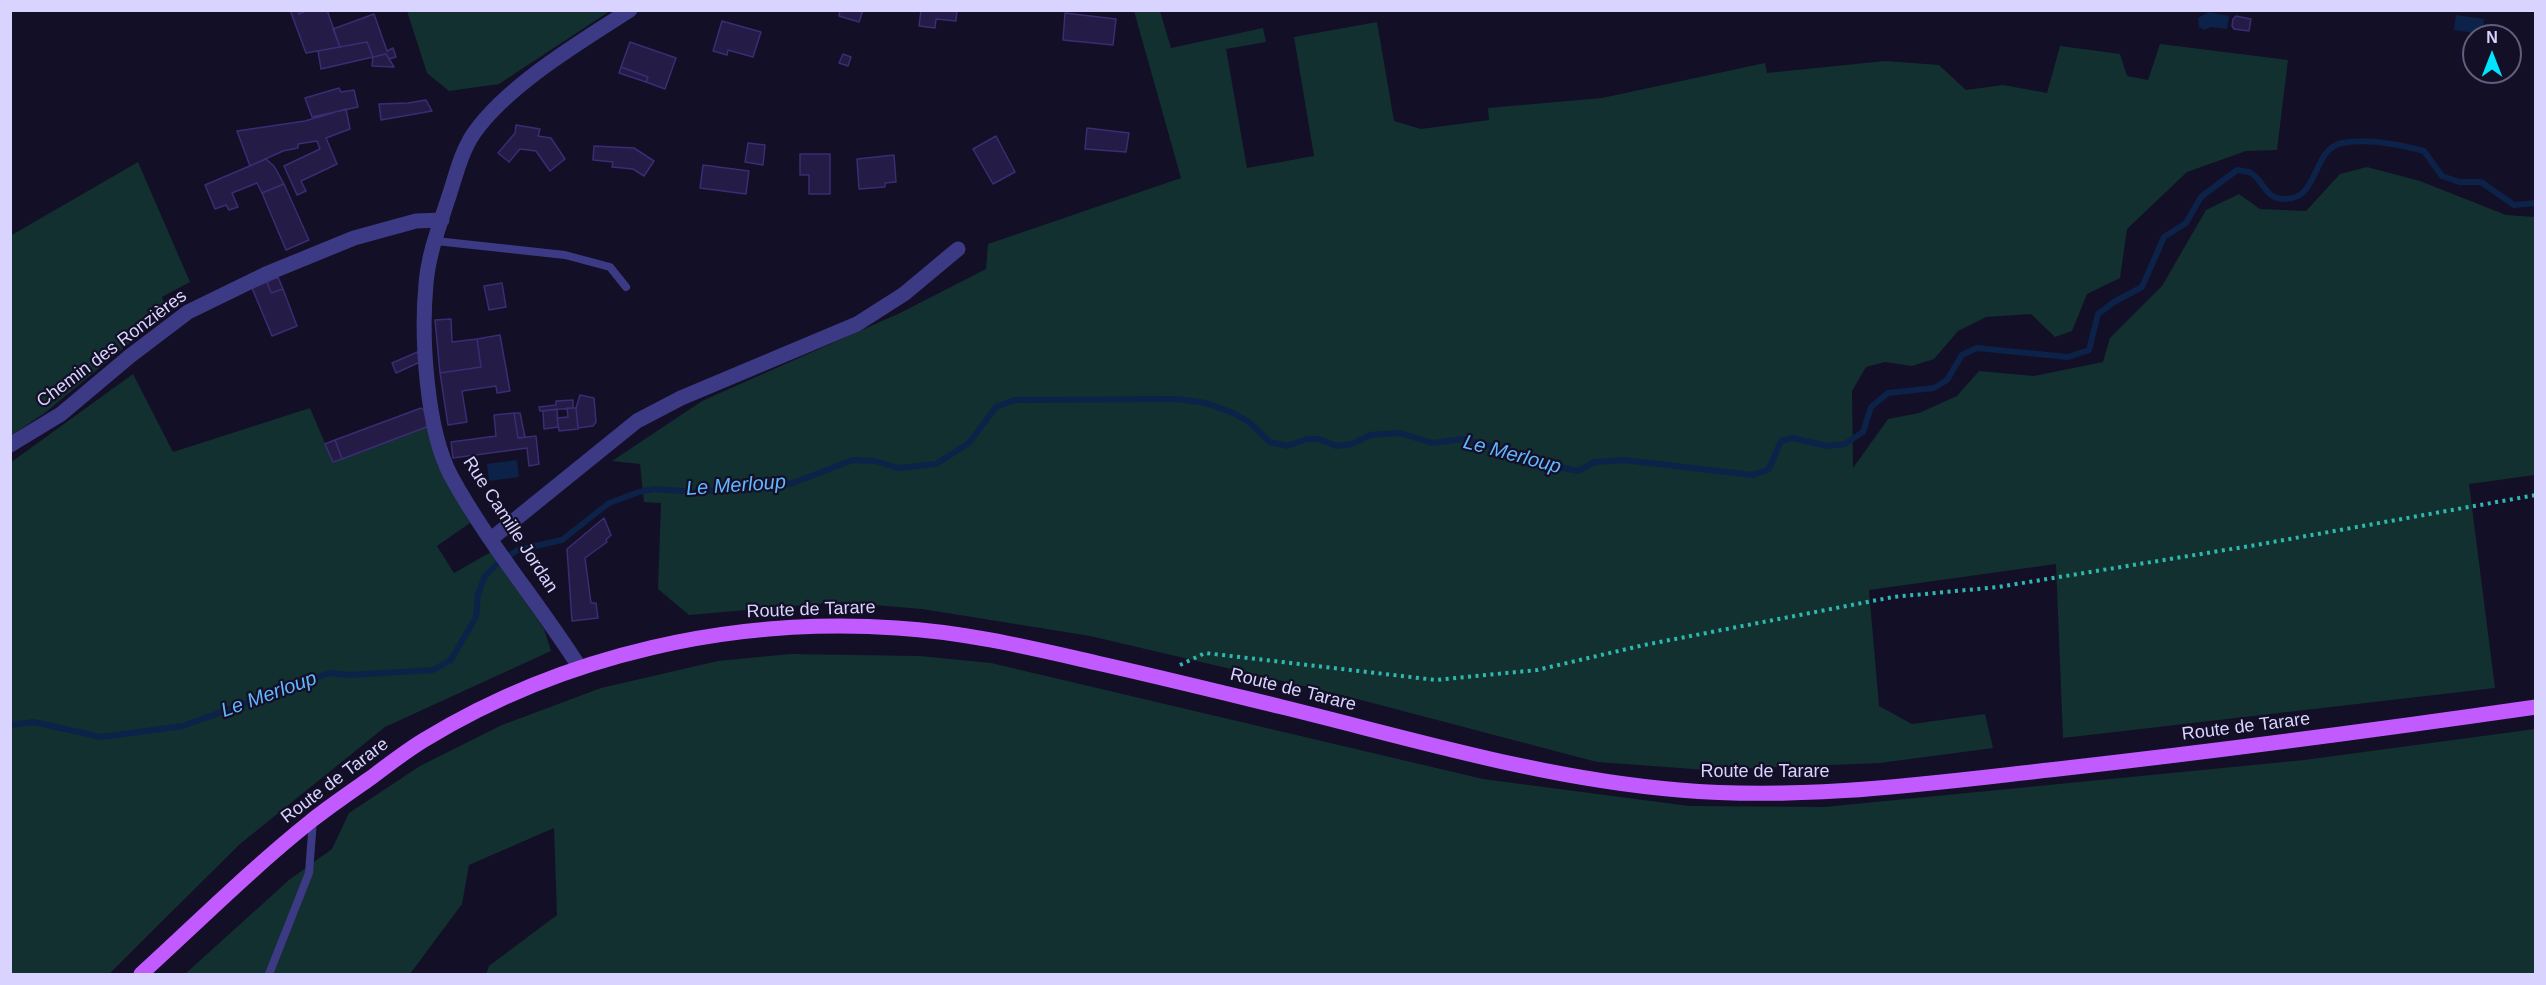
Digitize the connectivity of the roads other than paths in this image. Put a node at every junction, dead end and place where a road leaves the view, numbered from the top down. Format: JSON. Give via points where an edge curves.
{"nodes":[{"id":1,"x":630,"y":10,"type":"edge"},
{"id":2,"x":442,"y":220,"type":"junction"},
{"id":3,"x":436,"y":241,"type":"junction"},
{"id":4,"x":958,"y":249,"type":"dead end"},
{"id":5,"x":626,"y":287,"type":"dead end"},
{"id":6,"x":10,"y":445,"type":"edge"},
{"id":7,"x":494,"y":542,"type":"junction"},
{"id":8,"x":580,"y":668,"type":"junction"},
{"id":9,"x":2535,"y":707,"type":"edge"},
{"id":10,"x":313,"y":819,"type":"junction"},
{"id":11,"x":141,"y":975,"type":"edge"},
{"id":12,"x":269,"y":975,"type":"edge"}],
"edges":[{"from":1,"to":2,"type":"street","name":"Rue Camille Jordan","via":[[499,103],[474,134],[461,159]]},
{"from":2,"to":3,"type":"street","name":"Rue Camille Jordan"},
{"from":2,"to":6,"type":"street","name":"Chemin des Ronzières","via":[[416,221],[354,238],[188,312],[61,414]]},
{"from":3,"to":5,"type":"lane","via":[[565,255],[610,267]]},
{"from":3,"to":7,"type":"street","name":"Rue Camille Jordan","via":[[426,292],[426,362],[431,404],[450,475]]},
{"from":4,"to":7,"type":"street","via":[[904,294],[857,324],[681,398],[636,422]]},
{"from":7,"to":8,"type":"street","name":"Rue Camille Jordan"},
{"from":8,"to":9,"type":"main road","name":"Route de Tarare","via":[[708,635],[761,628],[899,628],[1002,641],[1533,768],[1625,785],[1771,795],[1927,784],[2239,748]]},
{"from":8,"to":10,"type":"main road","name":"Route de Tarare","via":[[486,705],[420,742]]},
{"from":10,"to":11,"type":"main road","name":"Route de Tarare"},
{"from":10,"to":12,"type":"lane","via":[[309,873]]}]}
